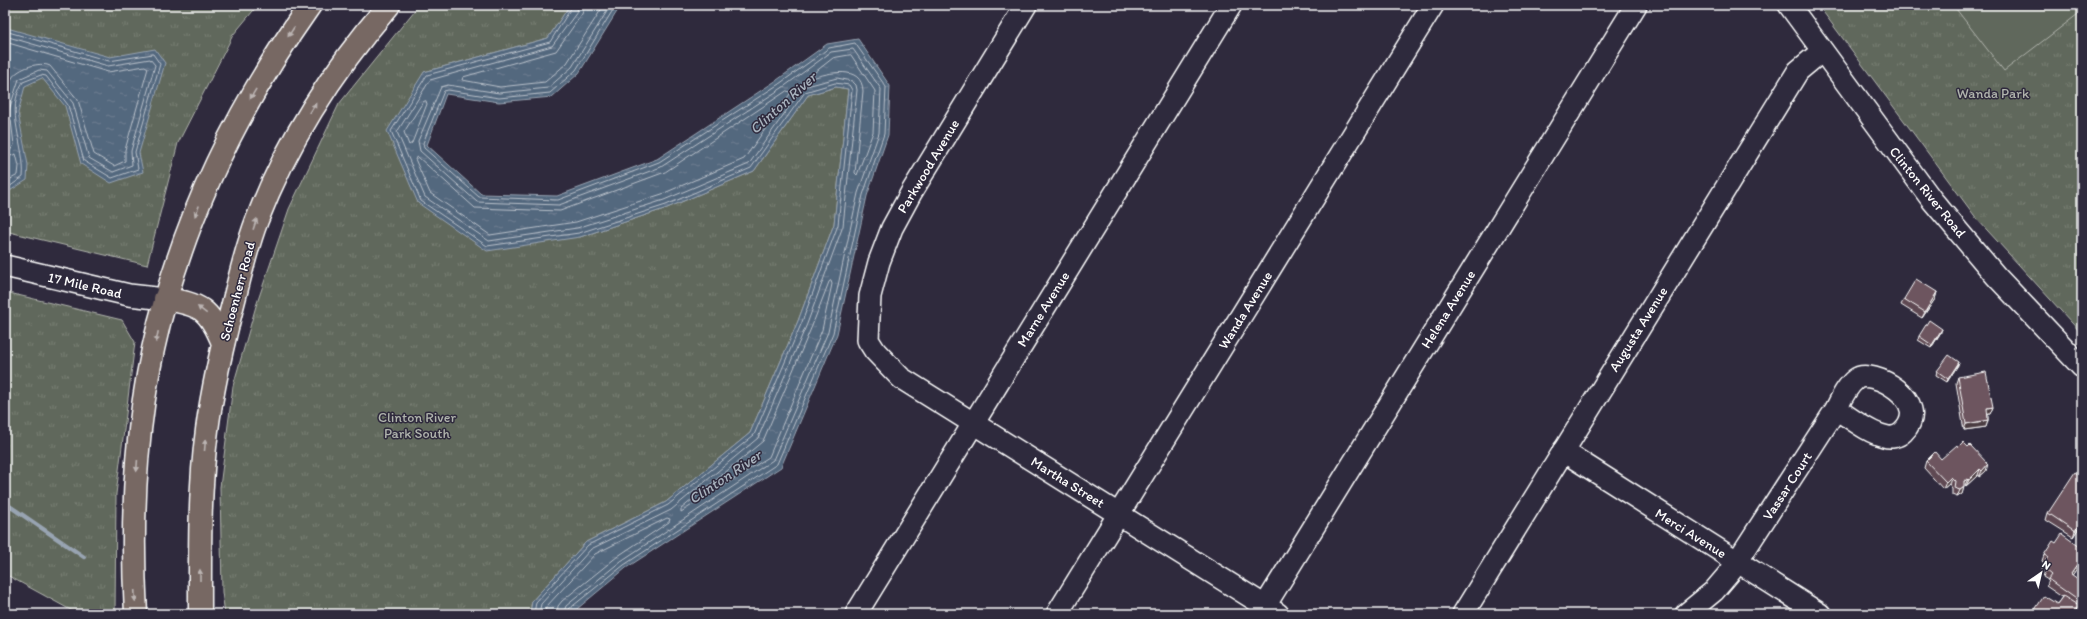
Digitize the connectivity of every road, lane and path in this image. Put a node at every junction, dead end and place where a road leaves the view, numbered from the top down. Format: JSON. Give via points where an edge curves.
{"nodes":[{"id":1,"x":310,"y":5,"type":"edge"},
{"id":2,"x":388,"y":5,"type":"edge"},
{"id":3,"x":1026,"y":5,"type":"edge"},
{"id":4,"x":1231,"y":5,"type":"edge"},
{"id":5,"x":1433,"y":5,"type":"edge"},
{"id":6,"x":1636,"y":5,"type":"edge"},
{"id":7,"x":1789,"y":5,"type":"edge"},
{"id":8,"x":1822,"y":51,"type":"junction"},
{"id":9,"x":5,"y":266,"type":"edge"},
{"id":10,"x":165,"y":299,"type":"junction"},
{"id":11,"x":868,"y":340,"type":"joint"},
{"id":12,"x":223,"y":343,"type":"junction"},
{"id":13,"x":2082,"y":367,"type":"edge"},
{"id":14,"x":1836,"y":409,"type":"dead end"},
{"id":15,"x":973,"y":422,"type":"junction"},
{"id":16,"x":1563,"y":451,"type":"junction"},
{"id":17,"x":1119,"y":514,"type":"junction"},
{"id":18,"x":1737,"y":562,"type":"junction"},
{"id":19,"x":1268,"y":611,"type":"edge"},
{"id":20,"x":136,"y":614,"type":"edge"},
{"id":21,"x":200,"y":614,"type":"edge"},
{"id":22,"x":856,"y":614,"type":"edge"},
{"id":23,"x":1057,"y":614,"type":"edge"},
{"id":24,"x":1463,"y":614,"type":"edge"},
{"id":25,"x":1686,"y":614,"type":"edge"},
{"id":26,"x":1820,"y":614,"type":"edge"}],
"edges":[{"from":1,"to":10,"type":"main road","one_way":true,"via":[[273,60],[227,143],[192,221]]},
{"from":12,"to":2,"type":"main road","name":"Schoenherr Road","one_way":true,"via":[[249,244],[271,186],[313,109]]},
{"from":3,"to":11,"type":"street","name":"Parkwood Avenue","via":[[892,228],[870,296]]},
{"from":4,"to":15,"type":"street","name":"Marne Avenue"},
{"from":5,"to":17,"type":"street","name":"Wanda Avenue"},
{"from":6,"to":19,"type":"street","name":"Helena Avenue"},
{"from":7,"to":8,"type":"street","name":"Clinton River Road"},
{"from":8,"to":13,"type":"street","name":"Clinton River Road","via":[[1932,200],[1996,276]]},
{"from":8,"to":16,"type":"street","name":"Augusta Avenue","via":[[1798,71]]},
{"from":9,"to":10,"type":"street","name":"17 Mile Road","via":[[129,295]]},
{"from":12,"to":10,"type":"main road","one_way":true,"via":[[207,313],[187,302]]},
{"from":10,"to":20,"type":"main road","one_way":true,"via":[[146,386],[138,449],[134,516]]},
{"from":11,"to":15,"type":"street","name":"Martha Street","via":[[901,378]]},
{"from":21,"to":12,"type":"main road","name":"Schoenherr Road","one_way":true,"via":[[202,473],[212,396]]},
{"from":14,"to":18,"type":"street","name":"Vassar Court"},
{"from":15,"to":17,"type":"street","name":"Martha Street"},
{"from":15,"to":22,"type":"street","name":"Marne Avenue"},
{"from":16,"to":18,"type":"street","name":"Merci Avenue"},
{"from":16,"to":24,"type":"street","name":"Augusta Avenue"},
{"from":17,"to":19,"type":"street","name":"Martha Street"},
{"from":17,"to":23,"type":"street","name":"Wanda Avenue"},
{"from":18,"to":25,"type":"street","name":"Vassar Court","via":[[1714,591]]},
{"from":18,"to":26,"type":"street","name":"Merci Avenue"}]}
